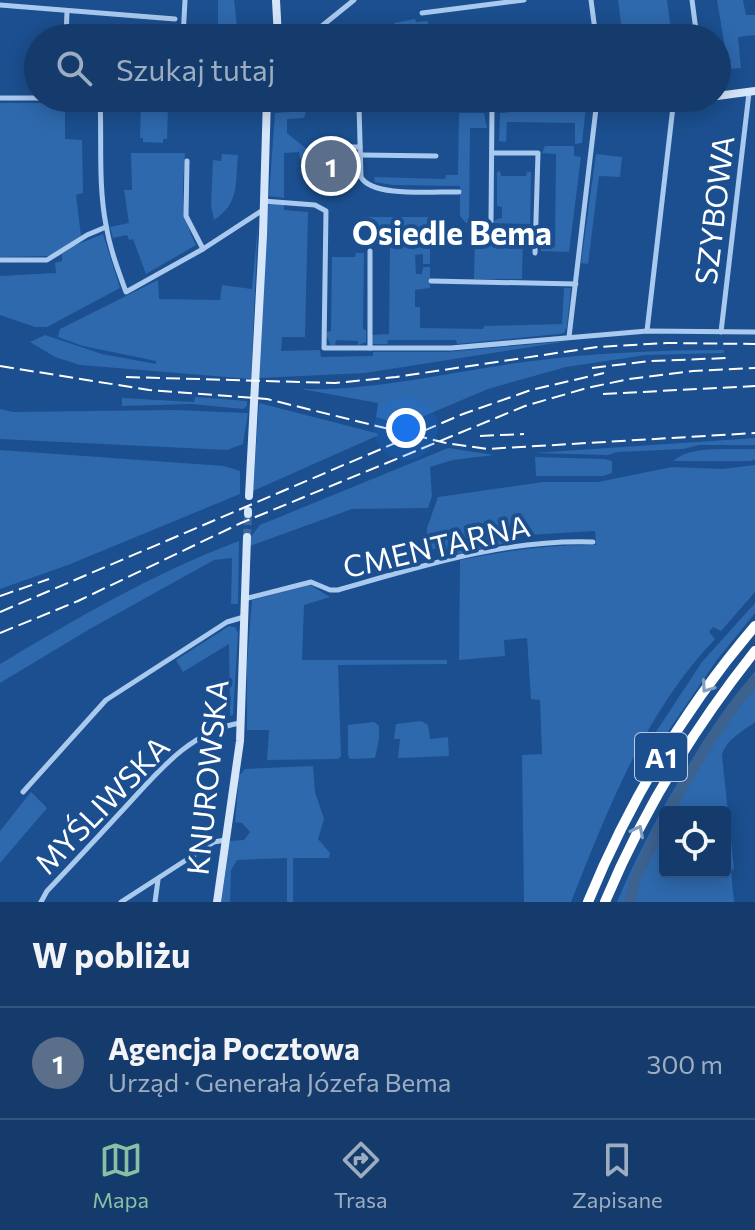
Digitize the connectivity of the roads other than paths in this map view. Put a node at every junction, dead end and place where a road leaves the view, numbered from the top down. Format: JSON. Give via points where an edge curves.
{"nodes":[{"id":1,"x":185,"y":0,"type":"edge"},
{"id":2,"x":276,"y":0,"type":"edge"},
{"id":3,"x":353,"y":0,"type":"edge"},
{"id":4,"x":524,"y":0,"type":"edge"},
{"id":5,"x":591,"y":0,"type":"edge"},
{"id":6,"x":692,"y":0,"type":"edge"},
{"id":7,"x":0,"y":5,"type":"edge"},
{"id":8,"x":67,"y":11,"type":"junction"},
{"id":9,"x":422,"y":13,"type":"dead end"},
{"id":10,"x":175,"y":19,"type":"dead end"},
{"id":11,"x":67,"y":24,"type":"edge"},
{"id":12,"x":184,"y":24,"type":"edge"},
{"id":13,"x":277,"y":24,"type":"edge"},
{"id":14,"x":324,"y":24,"type":"edge"},
{"id":15,"x":594,"y":24,"type":"edge"},
{"id":16,"x":695,"y":24,"type":"edge"},
{"id":17,"x":752,"y":92,"type":"edge"},
{"id":18,"x":731,"y":94,"type":"edge"},
{"id":19,"x":0,"y":98,"type":"edge"},
{"id":20,"x":24,"y":98,"type":"edge"},
{"id":21,"x":100,"y":112,"type":"edge"},
{"id":22,"x":266,"y":112,"type":"edge"},
{"id":23,"x":359,"y":112,"type":"edge"},
{"id":24,"x":492,"y":112,"type":"edge"},
{"id":25,"x":598,"y":112,"type":"edge"},
{"id":26,"x":672,"y":112,"type":"edge"},
{"id":27,"x":313,"y":147,"type":"dead end"},
{"id":28,"x":360,"y":147,"type":"junction"},
{"id":29,"x":492,"y":153,"type":"junction"},
{"id":30,"x":362,"y":155,"type":"junction"},
{"id":31,"x":436,"y":156,"type":"dead end"},
{"id":32,"x":187,"y":161,"type":"dead end"},
{"id":33,"x":459,"y":192,"type":"dead end"},
{"id":34,"x":263,"y":206,"type":"junction"},
{"id":35,"x":491,"y":221,"type":"dead end"},
{"id":36,"x":106,"y":227,"type":"junction"},
{"id":37,"x":203,"y":249,"type":"junction"},
{"id":38,"x":370,"y":251,"type":"dead end"},
{"id":39,"x":535,"y":253,"type":"dead end"},
{"id":40,"x":0,"y":260,"type":"edge"},
{"id":41,"x":431,"y":281,"type":"dead end"},
{"id":42,"x":576,"y":284,"type":"junction"},
{"id":43,"x":647,"y":331,"type":"junction"},
{"id":44,"x":721,"y":332,"type":"junction"},
{"id":45,"x":755,"y":332,"type":"edge"},
{"id":46,"x":569,"y":337,"type":"junction"},
{"id":47,"x":370,"y":348,"type":"junction"},
{"id":48,"x":249,"y":496,"type":"dead end"},
{"id":49,"x":247,"y":537,"type":"tunnel mouth"},
{"id":50,"x":593,"y":542,"type":"dead end"},
{"id":51,"x":244,"y":600,"type":"junction"},
{"id":52,"x":244,"y":617,"type":"junction"},
{"id":53,"x":755,"y":626,"type":"edge"},
{"id":54,"x":755,"y":651,"type":"edge"},
{"id":55,"x":241,"y":723,"type":"junction"},
{"id":56,"x":23,"y":792,"type":"dead end"},
{"id":57,"x":226,"y":841,"type":"junction"},
{"id":58,"x":158,"y":879,"type":"junction"},
{"id":59,"x":41,"y":902,"type":"edge"},
{"id":60,"x":121,"y":902,"type":"edge"},
{"id":61,"x":155,"y":902,"type":"edge"},
{"id":62,"x":217,"y":902,"type":"edge"},
{"id":63,"x":588,"y":902,"type":"edge"},
{"id":64,"x":605,"y":902,"type":"edge"}],
"edges":[{"from":1,"to":12,"type":"street"},
{"from":2,"to":13,"type":"street"},
{"from":3,"to":14,"type":"street"},
{"from":4,"to":9,"type":"street"},
{"from":5,"to":15,"type":"street"},
{"from":6,"to":16,"type":"street"},
{"from":7,"to":8,"type":"street"},
{"from":8,"to":10,"type":"street"},
{"from":8,"to":11,"type":"street"},
{"from":17,"to":18,"type":"street"},
{"from":17,"to":44,"type":"street","name":"SZYBOWA"},
{"from":19,"to":20,"type":"street"},
{"from":21,"to":36,"type":"street"},
{"from":22,"to":34,"type":"street"},
{"from":23,"to":28,"type":"street"},
{"from":24,"to":29,"type":"street"},
{"from":25,"to":42,"type":"street"},
{"from":26,"to":43,"type":"street"},
{"from":27,"to":28,"type":"street"},
{"from":28,"to":30,"type":"street"},
{"from":29,"to":35,"type":"street"},
{"from":29,"to":39,"type":"street","via":[[538,153]]},
{"from":30,"to":31,"type":"street"},
{"from":30,"to":33,"type":"street","via":[[361,179],[375,189]]},
{"from":32,"to":37,"type":"street","via":[[186,216]]},
{"from":34,"to":37,"type":"street"},
{"from":34,"to":47,"type":"street","via":[[325,209],[324,348]]},
{"from":34,"to":48,"type":"street"},
{"from":36,"to":37,"type":"street","via":[[126,292]]},
{"from":36,"to":40,"type":"street","via":[[47,260]]},
{"from":38,"to":47,"type":"street"},
{"from":41,"to":42,"type":"street"},
{"from":42,"to":46,"type":"street"},
{"from":43,"to":44,"type":"street"},
{"from":43,"to":46,"type":"street"},
{"from":44,"to":45,"type":"street"},
{"from":46,"to":47,"type":"street","via":[[451,348]]},
{"from":49,"to":51,"type":"street","name":"KNUROWSKA"},
{"from":50,"to":51,"type":"street","name":"CMENTARNA","via":[[501,548],[338,590],[311,582]]},
{"from":51,"to":52,"type":"street","name":"KNUROWSKA"},
{"from":52,"to":55,"type":"street","name":"KNUROWSKA"},
{"from":52,"to":56,"type":"street","via":[[227,622],[100,707]]},
{"from":53,"to":63,"type":"highway","number":"A1","one_way":true,"via":[[653,769]]},
{"from":64,"to":54,"type":"highway","number":"A1","one_way":true,"via":[[664,782]]},
{"from":55,"to":57,"type":"street","name":"KNUROWSKA"},
{"from":55,"to":59,"type":"street","name":"MYŚLIWSKA","via":[[202,735],[173,757]]},
{"from":57,"to":58,"type":"street","via":[[215,841]]},
{"from":57,"to":62,"type":"street","name":"KNUROWSKA"},
{"from":58,"to":60,"type":"street"},
{"from":58,"to":61,"type":"street"}]}
